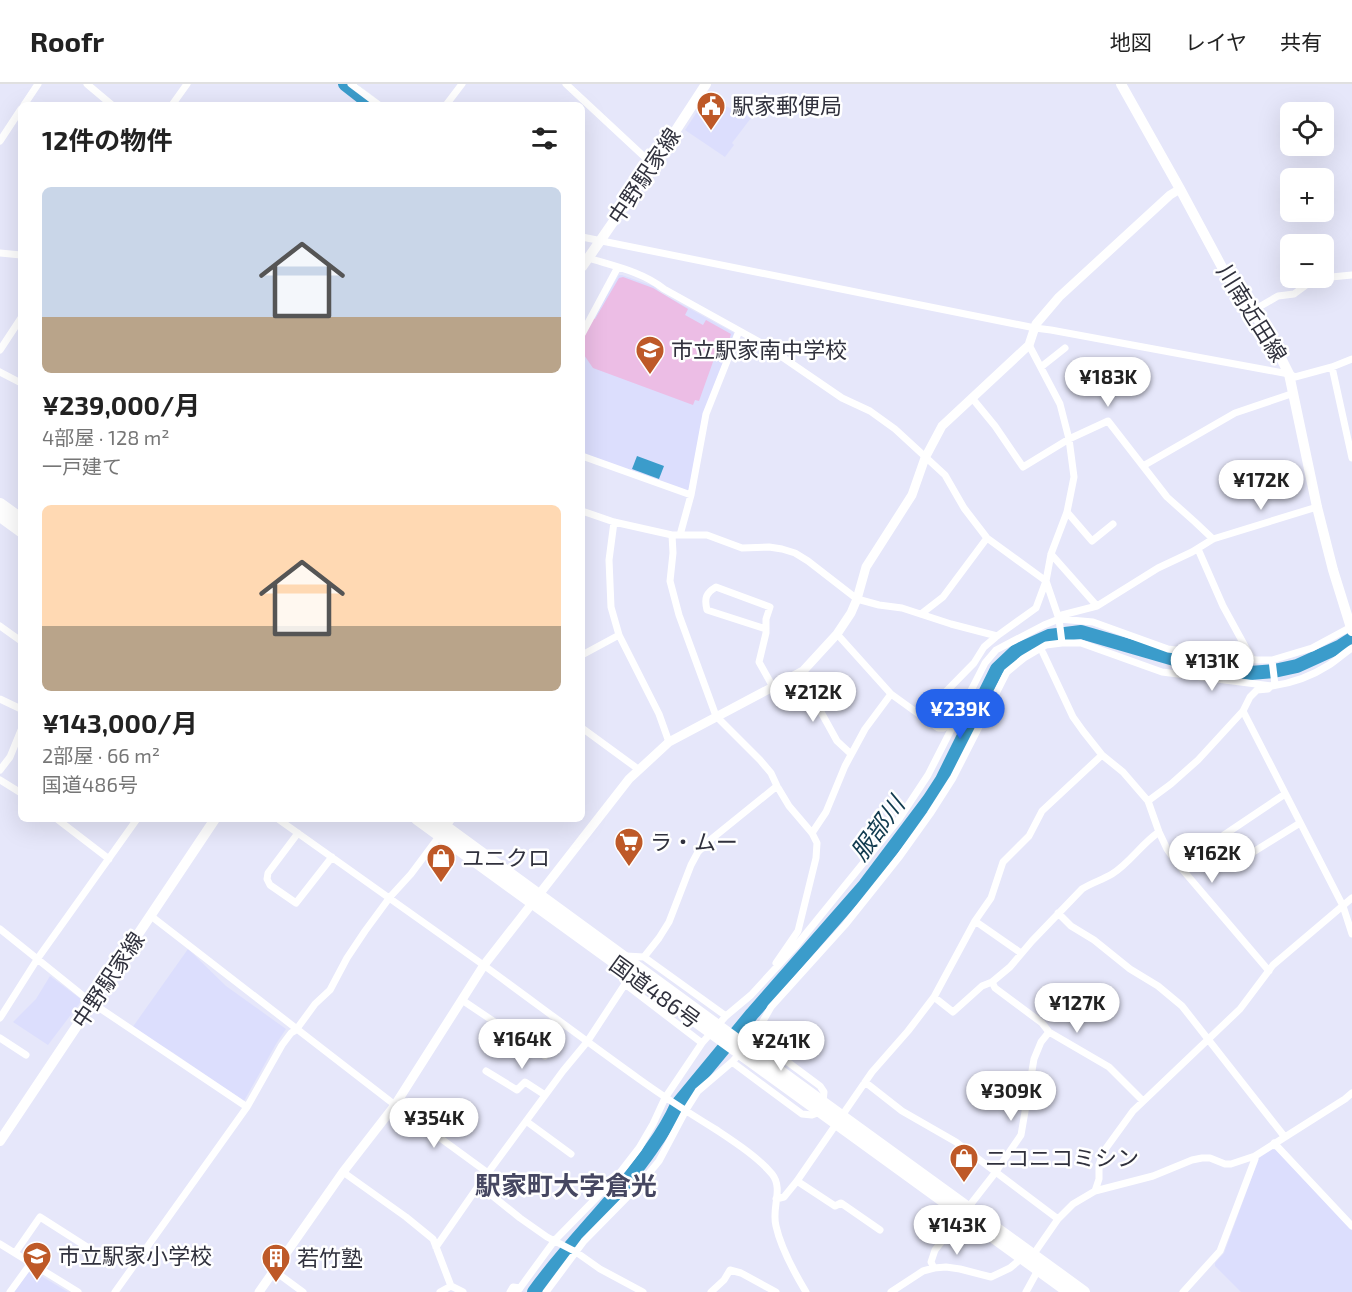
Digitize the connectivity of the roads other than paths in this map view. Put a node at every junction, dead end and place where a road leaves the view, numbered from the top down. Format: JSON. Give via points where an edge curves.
{"nodes":[{"id":1,"x":38,"y":84,"type":"edge"},
{"id":2,"x":87,"y":84,"type":"edge"},
{"id":3,"x":187,"y":84,"type":"edge"},
{"id":4,"x":351,"y":84,"type":"edge"},
{"id":5,"x":462,"y":84,"type":"edge"},
{"id":6,"x":566,"y":84,"type":"edge"},
{"id":7,"x":706,"y":84,"type":"edge"},
{"id":8,"x":1121,"y":84,"type":"edge"},
{"id":9,"x":26,"y":102,"type":"edge"},
{"id":10,"x":108,"y":102,"type":"edge"},
{"id":11,"x":174,"y":102,"type":"edge"},
{"id":12,"x":375,"y":102,"type":"edge"},
{"id":13,"x":448,"y":102,"type":"edge"},
{"id":14,"x":18,"y":114,"type":"edge"},
{"id":15,"x":0,"y":141,"type":"edge"},
{"id":16,"x":652,"y":164,"type":"junction"},
{"id":17,"x":1180,"y":189,"type":"junction"},
{"id":18,"x":585,"y":238,"type":"edge"},
{"id":19,"x":599,"y":243,"type":"junction"},
{"id":20,"x":0,"y":253,"type":"edge"},
{"id":21,"x":18,"y":255,"type":"edge"},
{"id":22,"x":585,"y":263,"type":"edge"},
{"id":23,"x":618,"y":267,"type":"junction"},
{"id":24,"x":1352,"y":274,"type":"edge"},
{"id":25,"x":1252,"y":311,"type":"junction"},
{"id":26,"x":18,"y":323,"type":"edge"},
{"id":27,"x":585,"y":328,"type":"edge"},
{"id":28,"x":1035,"y":328,"type":"junction"},
{"id":29,"x":739,"y":331,"type":"junction"},
{"id":30,"x":1029,"y":345,"type":"junction"},
{"id":31,"x":1065,"y":348,"type":"dead end"},
{"id":32,"x":0,"y":350,"type":"edge"},
{"id":33,"x":1352,"y":359,"type":"edge"},
{"id":34,"x":1041,"y":367,"type":"junction"},
{"id":35,"x":1332,"y":367,"type":"junction"},
{"id":36,"x":0,"y":372,"type":"edge"},
{"id":37,"x":1290,"y":374,"type":"junction"},
{"id":38,"x":18,"y":381,"type":"edge"},
{"id":39,"x":1294,"y":393,"type":"junction"},
{"id":40,"x":972,"y":398,"type":"junction"},
{"id":41,"x":1069,"y":439,"type":"junction"},
{"id":42,"x":585,"y":457,"type":"edge"},
{"id":43,"x":925,"y":458,"type":"junction"},
{"id":44,"x":1352,"y":458,"type":"edge"},
{"id":45,"x":1143,"y":466,"type":"junction"},
{"id":46,"x":692,"y":495,"type":"junction"},
{"id":47,"x":0,"y":504,"type":"edge"},
{"id":48,"x":1317,"y":507,"type":"junction"},
{"id":49,"x":585,"y":512,"type":"edge"},
{"id":50,"x":1067,"y":512,"type":"junction"},
{"id":51,"x":0,"y":516,"type":"edge"},
{"id":52,"x":18,"y":517,"type":"edge"},
{"id":53,"x":614,"y":522,"type":"junction"},
{"id":54,"x":1113,"y":524,"type":"dead end"},
{"id":55,"x":18,"y":529,"type":"edge"},
{"id":56,"x":676,"y":535,"type":"junction"},
{"id":57,"x":987,"y":538,"type":"junction"},
{"id":58,"x":1213,"y":539,"type":"junction"},
{"id":59,"x":1198,"y":549,"type":"junction"},
{"id":60,"x":1051,"y":554,"type":"junction"},
{"id":61,"x":1046,"y":581,"type":"junction"},
{"id":62,"x":857,"y":599,"type":"junction"},
{"id":63,"x":1097,"y":606,"type":"junction"},
{"id":64,"x":921,"y":614,"type":"junction"},
{"id":65,"x":1349,"y":614,"type":"edge"},
{"id":66,"x":1059,"y":621,"type":"junction"},
{"id":67,"x":0,"y":626,"type":"edge"},
{"id":68,"x":766,"y":629,"type":"junction"},
{"id":69,"x":1351,"y":629,"type":"edge"},
{"id":70,"x":837,"y":634,"type":"junction"},
{"id":71,"x":619,"y":635,"type":"junction"},
{"id":72,"x":997,"y":636,"type":"junction"},
{"id":73,"x":18,"y":639,"type":"edge"},
{"id":74,"x":1062,"y":643,"type":"junction"},
{"id":75,"x":1352,"y":648,"type":"edge"},
{"id":76,"x":585,"y":653,"type":"edge"},
{"id":77,"x":1043,"y":653,"type":"junction"},
{"id":78,"x":1024,"y":658,"type":"junction"},
{"id":79,"x":1252,"y":659,"type":"junction"},
{"id":80,"x":1272,"y":661,"type":"junction"},
{"id":81,"x":803,"y":671,"type":"junction"},
{"id":82,"x":1274,"y":684,"type":"junction"},
{"id":83,"x":773,"y":687,"type":"junction"},
{"id":84,"x":891,"y":694,"type":"junction"},
{"id":85,"x":0,"y":699,"type":"edge"},
{"id":86,"x":18,"y":708,"type":"edge"},
{"id":87,"x":1243,"y":711,"type":"junction"},
{"id":88,"x":961,"y":712,"type":"junction"},
{"id":89,"x":716,"y":716,"type":"junction"},
{"id":90,"x":922,"y":716,"type":"junction"},
{"id":91,"x":585,"y":730,"type":"edge"},
{"id":92,"x":18,"y":737,"type":"edge"},
{"id":93,"x":669,"y":742,"type":"junction"},
{"id":94,"x":851,"y":754,"type":"junction"},
{"id":95,"x":1101,"y":755,"type":"junction"},
{"id":96,"x":638,"y":770,"type":"junction"},
{"id":97,"x":0,"y":771,"type":"edge"},
{"id":98,"x":0,"y":780,"type":"edge"},
{"id":99,"x":777,"y":786,"type":"junction"},
{"id":100,"x":18,"y":791,"type":"edge"},
{"id":101,"x":1285,"y":794,"type":"junction"},
{"id":102,"x":1148,"y":801,"type":"junction"},
{"id":103,"x":61,"y":822,"type":"edge"},
{"id":104,"x":135,"y":822,"type":"edge"},
{"id":105,"x":213,"y":822,"type":"edge"},
{"id":106,"x":282,"y":822,"type":"edge"},
{"id":107,"x":428,"y":822,"type":"edge"},
{"id":108,"x":1300,"y":823,"type":"junction"},
{"id":109,"x":446,"y":827,"type":"edge"},
{"id":110,"x":1159,"y":832,"type":"junction"},
{"id":111,"x":298,"y":833,"type":"junction"},
{"id":112,"x":812,"y":833,"type":"junction"},
{"id":113,"x":332,"y":857,"type":"junction"},
{"id":114,"x":109,"y":859,"type":"junction"},
{"id":115,"x":390,"y":897,"type":"junction"},
{"id":116,"x":1352,"y":898,"type":"edge"},
{"id":117,"x":535,"y":899,"type":"junction"},
{"id":118,"x":1343,"y":906,"type":"junction"},
{"id":119,"x":1058,"y":913,"type":"junction"},
{"id":120,"x":151,"y":916,"type":"junction"},
{"id":121,"x":975,"y":921,"type":"junction"},
{"id":122,"x":0,"y":929,"type":"edge"},
{"id":123,"x":1352,"y":934,"type":"edge"},
{"id":124,"x":1022,"y":953,"type":"junction"},
{"id":125,"x":644,"y":957,"type":"junction"},
{"id":126,"x":38,"y":958,"type":"junction"},
{"id":127,"x":619,"y":960,"type":"junction"},
{"id":128,"x":484,"y":965,"type":"junction"},
{"id":129,"x":774,"y":970,"type":"junction"},
{"id":130,"x":1269,"y":971,"type":"junction"},
{"id":131,"x":992,"y":982,"type":"junction"},
{"id":132,"x":625,"y":984,"type":"junction"},
{"id":133,"x":934,"y":997,"type":"junction"},
{"id":134,"x":462,"y":1000,"type":"junction"},
{"id":135,"x":92,"y":1004,"type":"junction"},
{"id":136,"x":726,"y":1016,"type":"junction"},
{"id":137,"x":0,"y":1018,"type":"edge"},
{"id":138,"x":296,"y":1030,"type":"junction"},
{"id":139,"x":1049,"y":1032,"type":"junction"},
{"id":140,"x":754,"y":1037,"type":"junction"},
{"id":141,"x":0,"y":1038,"type":"edge"},
{"id":142,"x":1208,"y":1040,"type":"junction"},
{"id":143,"x":587,"y":1042,"type":"junction"},
{"id":144,"x":702,"y":1043,"type":"junction"},
{"id":145,"x":26,"y":1055,"type":"dead end"},
{"id":146,"x":545,"y":1056,"type":"dead end"},
{"id":147,"x":732,"y":1062,"type":"junction"},
{"id":148,"x":486,"y":1071,"type":"dead end"},
{"id":149,"x":866,"y":1082,"type":"junction"},
{"id":150,"x":1352,"y":1093,"type":"edge"},
{"id":151,"x":545,"y":1095,"type":"junction"},
{"id":152,"x":665,"y":1098,"type":"junction"},
{"id":153,"x":1143,"y":1101,"type":"junction"},
{"id":154,"x":394,"y":1105,"type":"junction"},
{"id":155,"x":247,"y":1107,"type":"junction"},
{"id":156,"x":822,"y":1107,"type":"junction"},
{"id":157,"x":686,"y":1110,"type":"junction"},
{"id":158,"x":839,"y":1120,"type":"junction"},
{"id":159,"x":526,"y":1121,"type":"junction"},
{"id":160,"x":1284,"y":1136,"type":"junction"},
{"id":161,"x":0,"y":1141,"type":"edge"},
{"id":162,"x":1274,"y":1143,"type":"junction"},
{"id":163,"x":571,"y":1154,"type":"dead end"},
{"id":164,"x":1255,"y":1156,"type":"junction"},
{"id":165,"x":343,"y":1172,"type":"junction"},
{"id":166,"x":488,"y":1173,"type":"junction"},
{"id":167,"x":995,"y":1173,"type":"junction"},
{"id":168,"x":797,"y":1181,"type":"junction"},
{"id":169,"x":479,"y":1185,"type":"junction"},
{"id":170,"x":1095,"y":1191,"type":"junction"},
{"id":171,"x":776,"y":1199,"type":"junction"},
{"id":172,"x":966,"y":1211,"type":"junction"},
{"id":173,"x":1058,"y":1219,"type":"junction"},
{"id":174,"x":1352,"y":1226,"type":"edge"},
{"id":175,"x":880,"y":1230,"type":"dead end"},
{"id":176,"x":555,"y":1240,"type":"junction"},
{"id":177,"x":0,"y":1244,"type":"edge"},
{"id":178,"x":87,"y":1246,"type":"dead end"},
{"id":179,"x":436,"y":1246,"type":"junction"},
{"id":180,"x":574,"y":1251,"type":"junction"},
{"id":181,"x":15,"y":1253,"type":"junction"},
{"id":182,"x":1027,"y":1257,"type":"junction"},
{"id":183,"x":32,"y":1263,"type":"junction"},
{"id":184,"x":934,"y":1268,"type":"junction"},
{"id":185,"x":273,"y":1270,"type":"junction"},
{"id":186,"x":1038,"y":1270,"type":"junction"},
{"id":187,"x":450,"y":1286,"type":"junction"},
{"id":188,"x":518,"y":1290,"type":"edge"},
{"id":189,"x":10,"y":1292,"type":"edge"},
{"id":190,"x":78,"y":1292,"type":"edge"},
{"id":191,"x":115,"y":1292,"type":"edge"},
{"id":192,"x":259,"y":1292,"type":"edge"},
{"id":193,"x":303,"y":1292,"type":"edge"},
{"id":194,"x":440,"y":1292,"type":"edge"},
{"id":195,"x":463,"y":1292,"type":"edge"},
{"id":196,"x":510,"y":1292,"type":"edge"},
{"id":197,"x":546,"y":1292,"type":"edge"},
{"id":198,"x":643,"y":1292,"type":"edge"},
{"id":199,"x":711,"y":1292,"type":"edge"},
{"id":200,"x":776,"y":1292,"type":"edge"},
{"id":201,"x":806,"y":1292,"type":"edge"},
{"id":202,"x":891,"y":1292,"type":"edge"},
{"id":203,"x":1026,"y":1292,"type":"edge"},
{"id":204,"x":1069,"y":1292,"type":"edge"},
{"id":205,"x":1084,"y":1292,"type":"edge"},
{"id":206,"x":1183,"y":1292,"type":"edge"}],
"edges":[{"from":1,"to":9,"type":"street"},
{"from":2,"to":10,"type":"street"},
{"from":3,"to":11,"type":"street"},
{"from":4,"to":12,"type":"street"},
{"from":5,"to":13,"type":"street"},
{"from":6,"to":16,"type":"street"},
{"from":7,"to":16,"type":"main road","name":"中野駅家線"},
{"from":8,"to":17,"type":"main road","name":"川南近田線"},
{"from":14,"to":15,"type":"street"},
{"from":16,"to":19,"type":"main road","name":"中野駅家線"},
{"from":17,"to":25,"type":"main road","name":"川南近田線","via":[[1223,269]]},
{"from":17,"to":28,"type":"street","via":[[1059,297]]},
{"from":18,"to":19,"type":"street"},
{"from":19,"to":22,"type":"main road","name":"中野駅家線"},
{"from":19,"to":28,"type":"street"},
{"from":20,"to":21,"type":"street"},
{"from":22,"to":23,"type":"street"},
{"from":23,"to":27,"type":"street"},
{"from":23,"to":29,"type":"street","via":[[654,281]]},
{"from":24,"to":25,"type":"street","via":[[1321,278]]},
{"from":25,"to":37,"type":"main road","name":"川南近田線"},
{"from":26,"to":32,"type":"street"},
{"from":28,"to":30,"type":"street"},
{"from":28,"to":37,"type":"street"},
{"from":29,"to":43,"type":"street","via":[[842,398],[870,411]]},
{"from":29,"to":46,"type":"street","via":[[706,414]]},
{"from":30,"to":34,"type":"street"},
{"from":30,"to":40,"type":"street"},
{"from":31,"to":34,"type":"street"},
{"from":33,"to":35,"type":"street"},
{"from":34,"to":41,"type":"street","via":[[1060,404]]},
{"from":35,"to":37,"type":"street"},
{"from":35,"to":44,"type":"street"},
{"from":36,"to":38,"type":"street"},
{"from":37,"to":39,"type":"main road","name":"川南近田線"},
{"from":39,"to":45,"type":"street","via":[[1235,413]]},
{"from":39,"to":48,"type":"main road","name":"川南近田線"},
{"from":40,"to":41,"type":"street","via":[[1023,467]]},
{"from":40,"to":43,"type":"street","via":[[942,426]]},
{"from":41,"to":45,"type":"street","via":[[1108,421]]},
{"from":41,"to":50,"type":"street","via":[[1074,477]]},
{"from":42,"to":46,"type":"street"},
{"from":43,"to":57,"type":"street","via":[[945,475]]},
{"from":43,"to":62,"type":"street","via":[[912,495],[866,567]]},
{"from":45,"to":58,"type":"street","via":[[1167,497]]},
{"from":46,"to":56,"type":"street"},
{"from":47,"to":52,"type":"highway"},
{"from":48,"to":58,"type":"street"},
{"from":48,"to":65,"type":"main road","name":"川南近田線"},
{"from":49,"to":53,"type":"street"},
{"from":50,"to":54,"type":"street","via":[[1092,541]]},
{"from":50,"to":60,"type":"street"},
{"from":51,"to":55,"type":"highway"},
{"from":53,"to":56,"type":"street"},
{"from":53,"to":71,"type":"street","via":[[609,560],[611,607]]},
{"from":56,"to":62,"type":"street","via":[[707,535],[742,548],[769,547],[795,553]]},
{"from":56,"to":89,"type":"street","via":[[670,581]]},
{"from":57,"to":61,"type":"street"},
{"from":57,"to":64,"type":"street","via":[[943,597]]},
{"from":58,"to":59,"type":"street"},
{"from":59,"to":63,"type":"street","via":[[1158,568]]},
{"from":59,"to":79,"type":"street"},
{"from":60,"to":61,"type":"street"},
{"from":60,"to":63,"type":"street"},
{"from":61,"to":66,"type":"street"},
{"from":61,"to":72,"type":"street","via":[[1036,609]]},
{"from":62,"to":64,"type":"street"},
{"from":62,"to":70,"type":"street"},
{"from":63,"to":66,"type":"street","via":[[1062,615]]},
{"from":64,"to":72,"type":"street"},
{"from":65,"to":69,"type":"main road","name":"川南近田線"},
{"from":66,"to":74,"type":"street"},
{"from":66,"to":79,"type":"street","via":[[1093,622],[1168,649]]},
{"from":66,"to":88,"type":"street","via":[[996,650],[985,663]]},
{"from":67,"to":73,"type":"street"},
{"from":68,"to":68,"type":"street","via":[[770,607],[716,588],[709,591],[707,610]]},
{"from":68,"to":83,"type":"street","via":[[759,662]]},
{"from":69,"to":80,"type":"street"},
{"from":70,"to":81,"type":"street"},
{"from":70,"to":84,"type":"street"},
{"from":71,"to":76,"type":"street"},
{"from":71,"to":93,"type":"street"},
{"from":72,"to":90,"type":"street"},
{"from":74,"to":77,"type":"street"},
{"from":74,"to":78,"type":"street","via":[[1046,645]]},
{"from":74,"to":82,"type":"street","via":[[1081,643],[1162,672]]},
{"from":75,"to":82,"type":"street","via":[[1314,674],[1288,684]]},
{"from":77,"to":78,"type":"street"},
{"from":77,"to":95,"type":"street","via":[[1073,717]]},
{"from":78,"to":140,"type":"street","via":[[1007,672],[930,814],[845,925],[771,1007]]},
{"from":79,"to":80,"type":"street"},
{"from":80,"to":82,"type":"street"},
{"from":81,"to":83,"type":"street"},
{"from":81,"to":94,"type":"street","via":[[837,741]]},
{"from":82,"to":87,"type":"street","via":[[1257,690]]},
{"from":83,"to":89,"type":"street"},
{"from":84,"to":90,"type":"street"},
{"from":84,"to":94,"type":"street"},
{"from":85,"to":86,"type":"street"},
{"from":87,"to":101,"type":"street"},
{"from":87,"to":102,"type":"street","via":[[1198,760]]},
{"from":88,"to":90,"type":"street","via":[[944,728]]},
{"from":88,"to":129,"type":"street","via":[[928,775],[899,819]]},
{"from":89,"to":93,"type":"street"},
{"from":89,"to":99,"type":"street","via":[[760,760]]},
{"from":91,"to":96,"type":"street"},
{"from":92,"to":97,"type":"street"},
{"from":93,"to":96,"type":"street"},
{"from":94,"to":112,"type":"street","via":[[826,812]]},
{"from":95,"to":102,"type":"street","via":[[1123,772]]},
{"from":95,"to":121,"type":"street","via":[[1042,811],[1029,836],[1003,862],[991,898]]},
{"from":96,"to":117,"type":"street"},
{"from":98,"to":100,"type":"street"},
{"from":99,"to":112,"type":"street"},
{"from":99,"to":125,"type":"street","via":[[698,852],[669,922]]},
{"from":101,"to":108,"type":"street"},
{"from":101,"to":108,"type":"street","via":[[1224,835],[1242,859]]},
{"from":102,"to":110,"type":"street"},
{"from":103,"to":114,"type":"street"},
{"from":104,"to":114,"type":"street"},
{"from":105,"to":120,"type":"main road","name":"中野駅家線"},
{"from":106,"to":111,"type":"street"},
{"from":107,"to":109,"type":"highway","name":"国道486号"},
{"from":108,"to":118,"type":"street"},
{"from":109,"to":115,"type":"street"},
{"from":109,"to":117,"type":"highway","name":"国道486号"},
{"from":110,"to":119,"type":"street","via":[[1112,874],[1082,889]]},
{"from":110,"to":130,"type":"street","via":[[1176,862]]},
{"from":111,"to":113,"type":"street"},
{"from":111,"to":113,"type":"street","via":[[268,873],[270,885],[296,903]]},
{"from":112,"to":129,"type":"street","via":[[817,843],[816,858],[798,931]]},
{"from":113,"to":115,"type":"street"},
{"from":114,"to":126,"type":"street"},
{"from":115,"to":128,"type":"street"},
{"from":115,"to":138,"type":"street","via":[[347,958],[330,990]]},
{"from":116,"to":118,"type":"street"},
{"from":117,"to":127,"type":"highway","name":"国道486号"},
{"from":117,"to":128,"type":"street"},
{"from":118,"to":123,"type":"street"},
{"from":118,"to":130,"type":"street"},
{"from":119,"to":124,"type":"street"},
{"from":119,"to":142,"type":"street","via":[[1182,1006]]},
{"from":120,"to":135,"type":"main road","name":"中野駅家線"},
{"from":120,"to":138,"type":"street"},
{"from":121,"to":124,"type":"street"},
{"from":121,"to":133,"type":"street"},
{"from":122,"to":126,"type":"street"},
{"from":124,"to":131,"type":"street"},
{"from":125,"to":127,"type":"street"},
{"from":125,"to":136,"type":"street"},
{"from":126,"to":135,"type":"street"},
{"from":126,"to":137,"type":"street"},
{"from":127,"to":132,"type":"street"},
{"from":127,"to":156,"type":"highway","name":"国道486号"},
{"from":128,"to":134,"type":"street"},
{"from":128,"to":143,"type":"street"},
{"from":129,"to":136,"type":"street"},
{"from":130,"to":142,"type":"street","via":[[1240,1009]]},
{"from":131,"to":133,"type":"street","via":[[953,1012]]},
{"from":131,"to":139,"type":"street"},
{"from":132,"to":143,"type":"street"},
{"from":132,"to":144,"type":"street"},
{"from":133,"to":149,"type":"street"},
{"from":134,"to":146,"type":"street"},
{"from":134,"to":154,"type":"street"},
{"from":135,"to":155,"type":"street"},
{"from":135,"to":161,"type":"main road","name":"中野駅家線"},
{"from":136,"to":144,"type":"street"},
{"from":138,"to":154,"type":"street"},
{"from":138,"to":155,"type":"street","via":[[282,1045]]},
{"from":139,"to":153,"type":"street","via":[[1109,1066]]},
{"from":139,"to":167,"type":"street","via":[[1034,1059],[1021,1135]]},
{"from":140,"to":147,"type":"street"},
{"from":140,"to":156,"type":"street","via":[[820,1086],[824,1092]]},
{"from":141,"to":145,"type":"street"},
{"from":142,"to":153,"type":"street"},
{"from":142,"to":160,"type":"street"},
{"from":143,"to":151,"type":"street"},
{"from":143,"to":152,"type":"street"},
{"from":144,"to":152,"type":"street"},
{"from":147,"to":156,"type":"street","via":[[802,1114],[812,1115]]},
{"from":147,"to":157,"type":"street","via":[[698,1091]]},
{"from":148,"to":151,"type":"street","via":[[517,1090],[525,1082]]},
{"from":149,"to":158,"type":"street"},
{"from":149,"to":167,"type":"street"},
{"from":150,"to":160,"type":"street"},
{"from":151,"to":159,"type":"street"},
{"from":152,"to":157,"type":"street"},
{"from":152,"to":176,"type":"street","via":[[639,1148],[622,1170]]},
{"from":153,"to":170,"type":"street","via":[[1104,1152]]},
{"from":154,"to":165,"type":"street"},
{"from":154,"to":166,"type":"street"},
{"from":155,"to":191,"type":"street"},
{"from":156,"to":158,"type":"highway","name":"国道486号"},
{"from":157,"to":171,"type":"street","via":[[772,1173]]},
{"from":157,"to":180,"type":"street","via":[[659,1161]]},
{"from":158,"to":168,"type":"street"},
{"from":158,"to":172,"type":"highway","name":"国道486号"},
{"from":159,"to":163,"type":"street"},
{"from":159,"to":166,"type":"street"},
{"from":160,"to":162,"type":"street"},
{"from":162,"to":164,"type":"street"},
{"from":162,"to":174,"type":"street"},
{"from":164,"to":170,"type":"street","via":[[1231,1164],[1210,1158],[1192,1160],[1153,1176]]},
{"from":164,"to":206,"type":"street","via":[[1220,1251]]},
{"from":165,"to":179,"type":"street","via":[[406,1217]]},
{"from":165,"to":185,"type":"street"},
{"from":166,"to":169,"type":"street"},
{"from":167,"to":172,"type":"street"},
{"from":167,"to":173,"type":"street"},
{"from":168,"to":171,"type":"street","via":[[784,1197]]},
{"from":168,"to":175,"type":"street","via":[[835,1206],[841,1203]]},
{"from":169,"to":176,"type":"street"},
{"from":169,"to":179,"type":"street"},
{"from":170,"to":173,"type":"street"},
{"from":171,"to":201,"type":"street","via":[[775,1225]]},
{"from":172,"to":182,"type":"highway","name":"国道486号"},
{"from":172,"to":184,"type":"street","via":[[935,1250],[931,1262]]},
{"from":173,"to":182,"type":"street"},
{"from":176,"to":180,"type":"street"},
{"from":176,"to":188,"type":"street"},
{"from":177,"to":181,"type":"street"},
{"from":178,"to":181,"type":"street","via":[[39,1217]]},
{"from":179,"to":187,"type":"street"},
{"from":180,"to":197,"type":"street"},
{"from":180,"to":198,"type":"street"},
{"from":181,"to":183,"type":"street"},
{"from":182,"to":184,"type":"street","via":[[991,1277],[960,1269]]},
{"from":182,"to":186,"type":"highway","name":"国道486号"},
{"from":182,"to":205,"type":"highway","name":"国道486号"},
{"from":183,"to":189,"type":"street"},
{"from":183,"to":190,"type":"street"},
{"from":184,"to":202,"type":"street"},
{"from":185,"to":192,"type":"street"},
{"from":185,"to":193,"type":"street"},
{"from":186,"to":203,"type":"street"},
{"from":186,"to":204,"type":"highway","name":"国道486号"},
{"from":187,"to":194,"type":"street"},
{"from":187,"to":195,"type":"street"},
{"from":188,"to":196,"type":"street","via":[[513,1287]]},
{"from":199,"to":200,"type":"street","via":[[730,1270]]}]}
